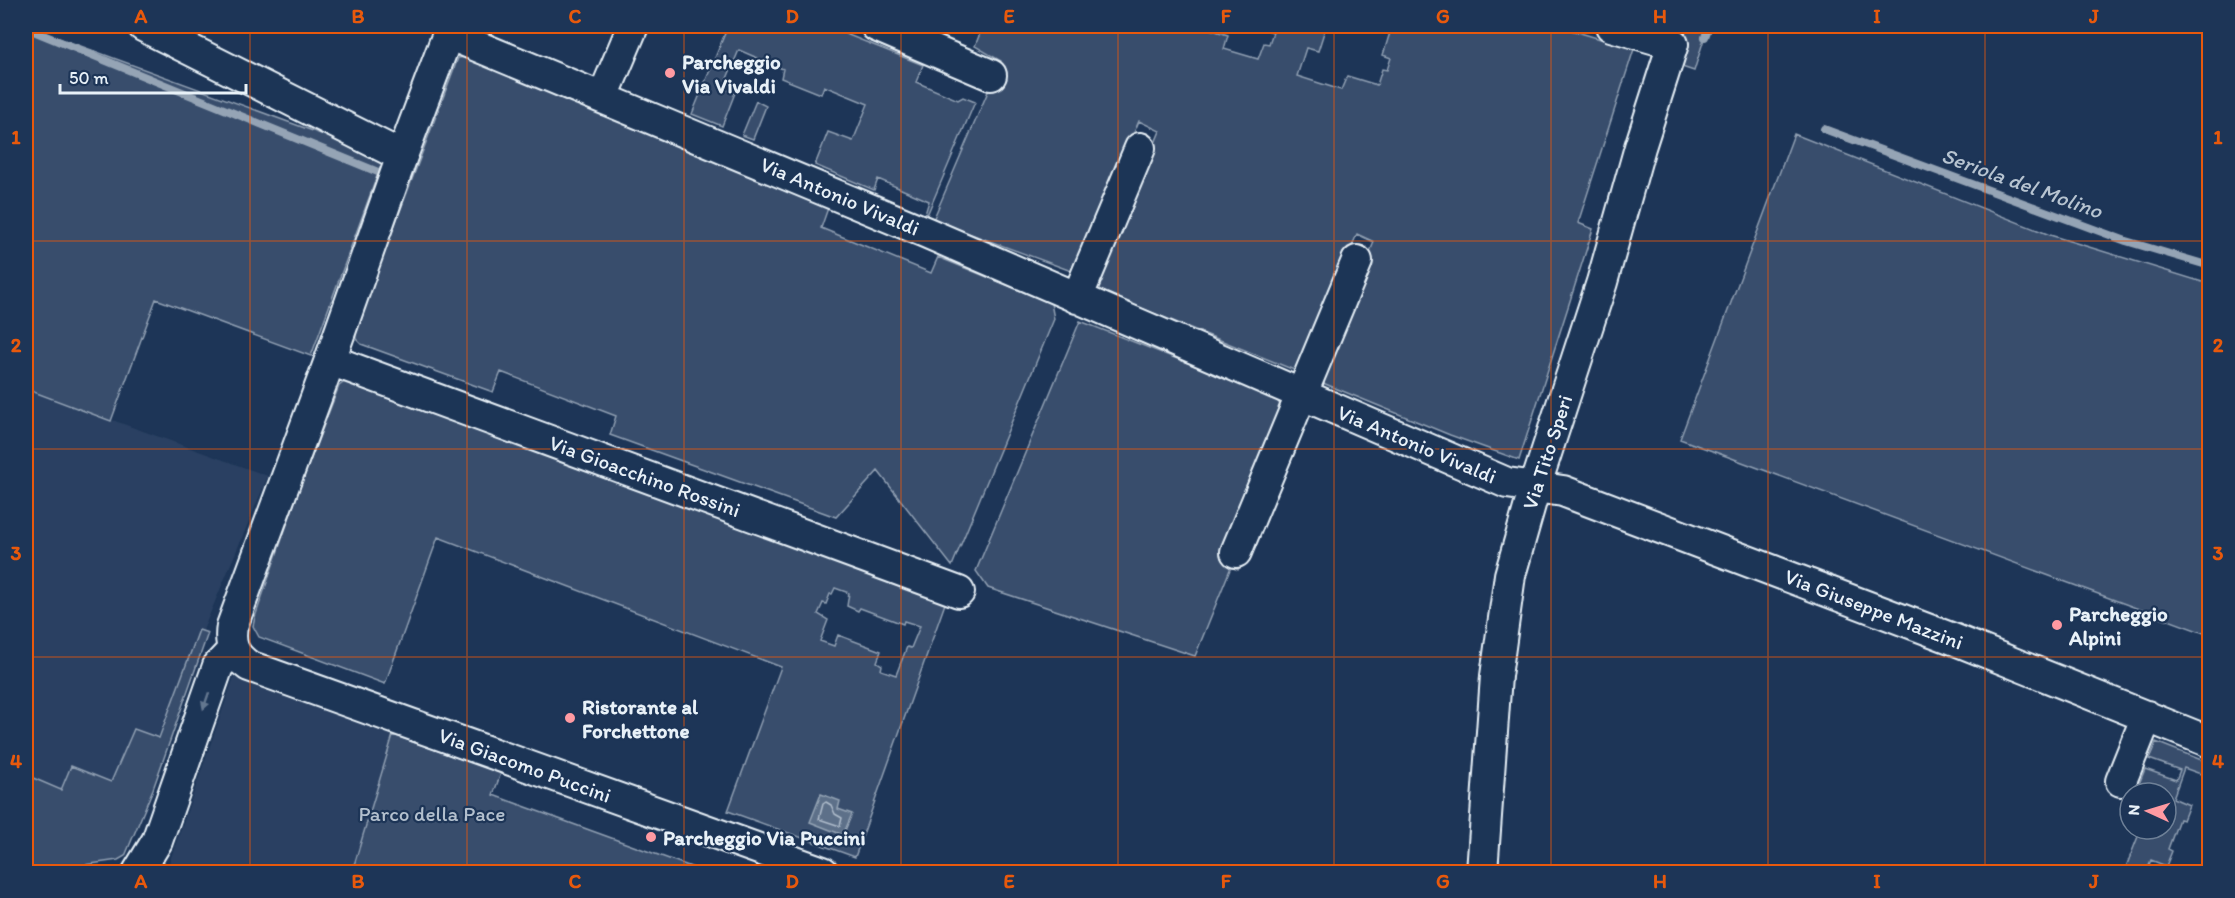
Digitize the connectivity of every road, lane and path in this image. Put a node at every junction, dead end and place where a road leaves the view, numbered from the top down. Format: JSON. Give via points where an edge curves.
{"nodes":[{"id":1,"x":143,"y":26,"type":"edge"},
{"id":2,"x":633,"y":26,"type":"edge"},
{"id":3,"x":876,"y":26,"type":"edge"},
{"id":4,"x":1611,"y":26,"type":"edge"},
{"id":5,"x":450,"y":30,"type":"edge"},
{"id":6,"x":991,"y":75,"type":"dead end"},
{"id":7,"x":603,"y":97,"type":"junction"},
{"id":8,"x":1140,"y":148,"type":"dead end"},
{"id":9,"x":402,"y":156,"type":"junction"},
{"id":10,"x":1357,"y":261,"type":"dead end"},
{"id":11,"x":1077,"y":298,"type":"junction"},
{"id":12,"x":330,"y":360,"type":"junction"},
{"id":13,"x":1302,"y":395,"type":"junction"},
{"id":14,"x":1535,"y":487,"type":"junction"},
{"id":15,"x":1236,"y":552,"type":"dead end"},
{"id":16,"x":959,"y":592,"type":"dead end"},
{"id":17,"x":233,"y":650,"type":"junction"},
{"id":18,"x":2147,"y":716,"type":"junction"},
{"id":19,"x":2210,"y":742,"type":"edge"},
{"id":20,"x":2121,"y":781,"type":"dead end"},
{"id":21,"x":138,"y":873,"type":"edge"},
{"id":22,"x":823,"y":873,"type":"edge"},
{"id":23,"x":1482,"y":873,"type":"edge"}],
"edges":[{"from":1,"to":9,"type":"street"},
{"from":2,"to":7,"type":"street"},
{"from":3,"to":6,"type":"street"},
{"from":4,"to":14,"type":"street","name":"Via Tito Speri","via":[[1673,44]]},
{"from":5,"to":7,"type":"street","name":"Via Antonio Vivaldi"},
{"from":5,"to":9,"type":"street"},
{"from":7,"to":11,"type":"street","name":"Via Antonio Vivaldi"},
{"from":8,"to":11,"type":"street"},
{"from":9,"to":12,"type":"street"},
{"from":10,"to":13,"type":"street"},
{"from":11,"to":13,"type":"street","name":"Via Antonio Vivaldi"},
{"from":12,"to":16,"type":"street","name":"Via Gioacchino Rossini"},
{"from":12,"to":17,"type":"street","via":[[232,626]]},
{"from":13,"to":14,"type":"street","name":"Via Antonio Vivaldi","via":[[1507,483]]},
{"from":13,"to":15,"type":"street"},
{"from":14,"to":18,"type":"street","name":"Via Giuseppe Mazzini","via":[[1563,491],[1957,629],[2118,693]]},
{"from":14,"to":23,"type":"street","name":"Via Tito Speri","via":[[1510,575],[1502,624]]},
{"from":17,"to":21,"type":"street","one_way":true,"via":[[218,666],[157,841]]},
{"from":17,"to":22,"type":"street","name":"Via Giacomo Puccini","via":[[249,666]]},
{"from":18,"to":19,"type":"street","name":"Via Giuseppe Mazzini"},
{"from":18,"to":20,"type":"street"}]}
